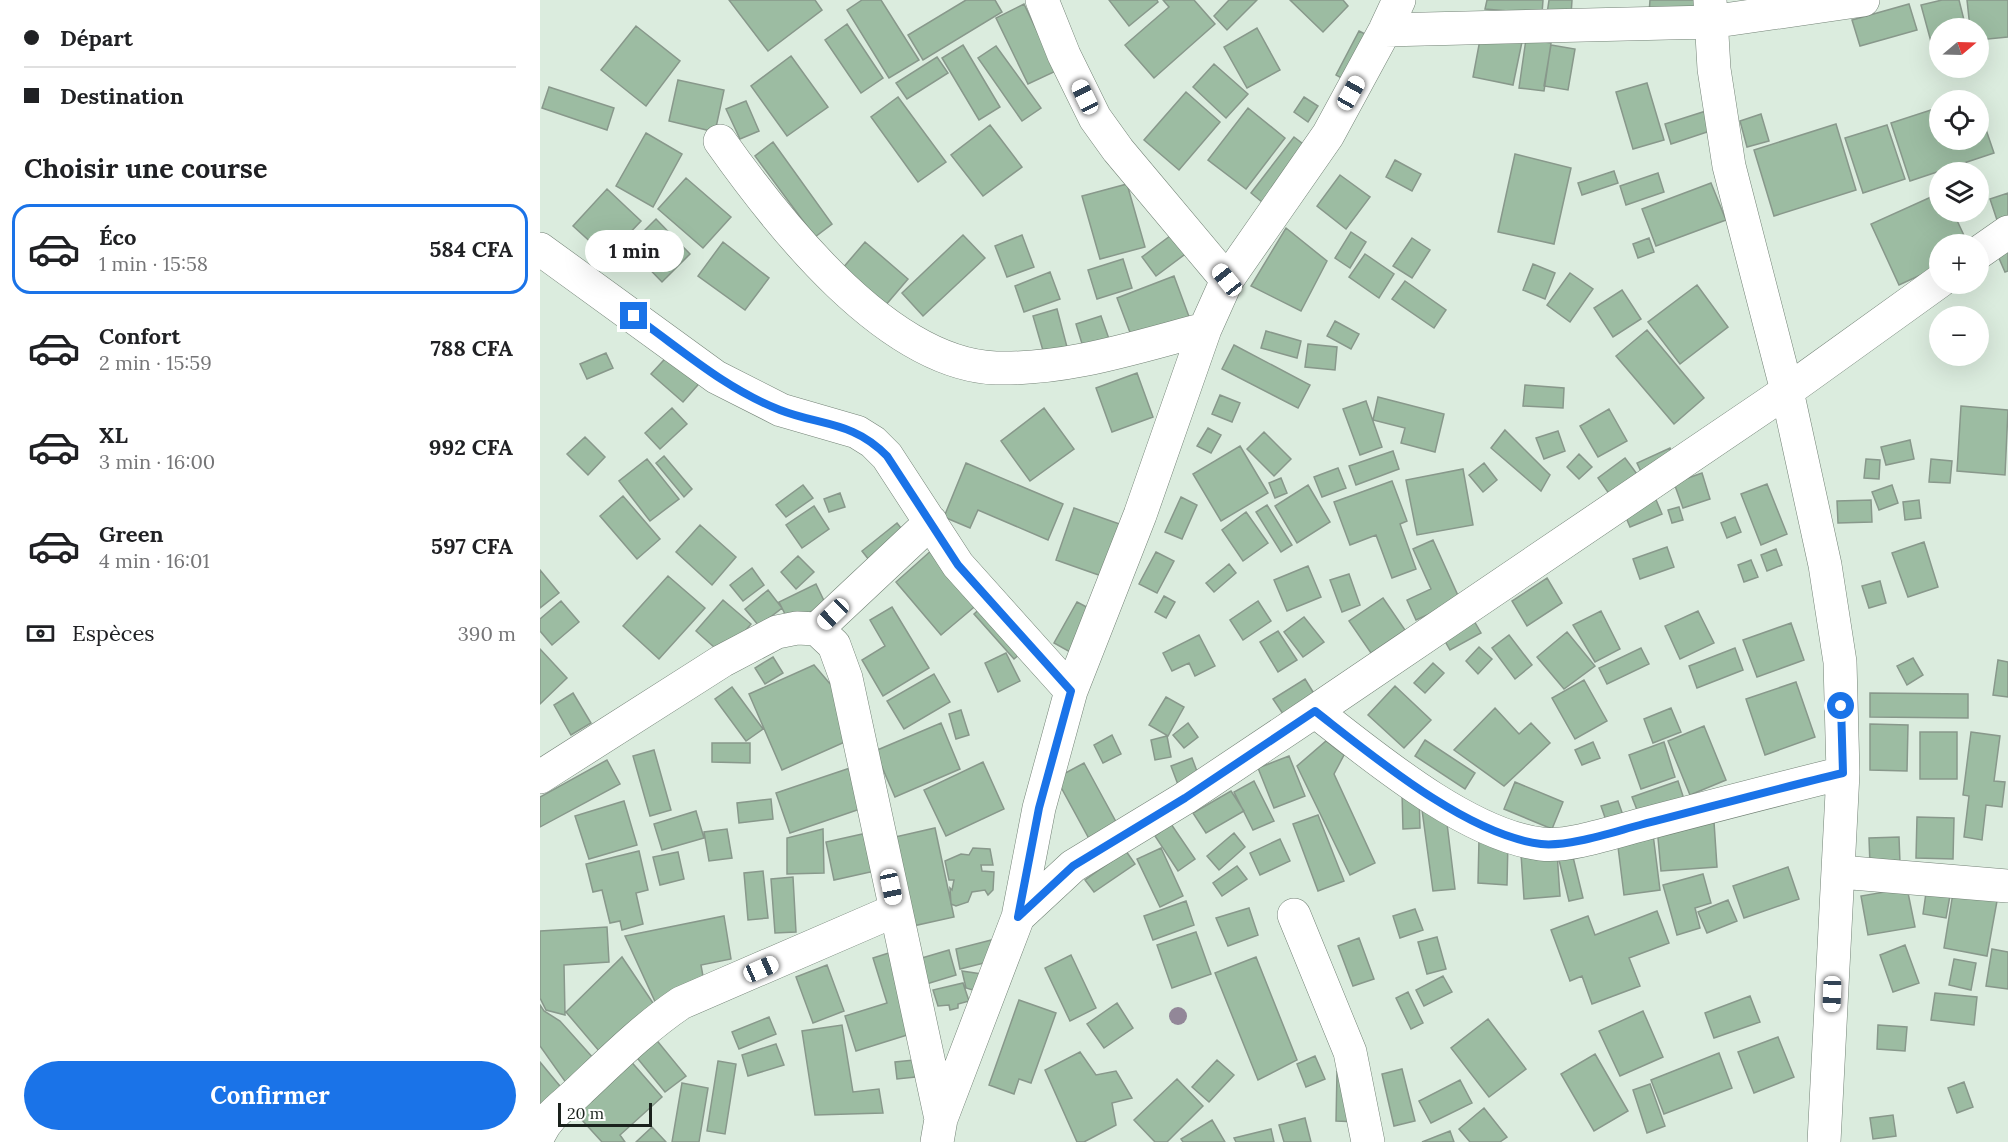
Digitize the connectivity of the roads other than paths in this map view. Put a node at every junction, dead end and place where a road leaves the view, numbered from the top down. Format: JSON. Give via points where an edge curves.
{"nodes":[{"id":1,"x":1042,"y":0,"type":"edge"},
{"id":2,"x":1399,"y":0,"type":"edge"},
{"id":3,"x":1863,"y":0,"type":"edge"},
{"id":4,"x":1710,"y":11,"type":"edge"},
{"id":5,"x":1385,"y":30,"type":"junction"},
{"id":6,"x":720,"y":141,"type":"dead end"},
{"id":7,"x":2008,"y":232,"type":"edge"},
{"id":8,"x":1989,"y":245,"type":"edge"},
{"id":9,"x":540,"y":249,"type":"edge"},
{"id":10,"x":1227,"y":280,"type":"junction"},
{"id":11,"x":1929,"y":289,"type":"edge"},
{"id":12,"x":1205,"y":329,"type":"junction"},
{"id":13,"x":1787,"y":391,"type":"junction"},
{"id":14,"x":930,"y":522,"type":"junction"},
{"id":15,"x":817,"y":629,"type":"junction"},
{"id":16,"x":1071,"y":691,"type":"junction"},
{"id":17,"x":1315,"y":711,"type":"junction"},
{"id":18,"x":1843,"y":773,"type":"junction"},
{"id":19,"x":540,"y":777,"type":"edge"},
{"id":20,"x":1839,"y":872,"type":"junction"},
{"id":21,"x":2008,"y":886,"type":"edge"},
{"id":22,"x":896,"y":910,"type":"junction"},
{"id":23,"x":1294,"y":915,"type":"dead end"},
{"id":24,"x":1018,"y":917,"type":"junction"},
{"id":25,"x":939,"y":1131,"type":"edge"},
{"id":26,"x":540,"y":1133,"type":"edge"},
{"id":27,"x":1368,"y":1142,"type":"edge"},
{"id":28,"x":1824,"y":1142,"type":"edge"}],
"edges":[{"from":1,"to":10,"type":"street","via":[[1095,118]]},
{"from":2,"to":5,"type":"street"},
{"from":3,"to":4,"type":"street"},
{"from":4,"to":5,"type":"street"},
{"from":4,"to":13,"type":"street","via":[[1714,69],[1729,166]]},
{"from":5,"to":10,"type":"street","via":[[1328,135]]},
{"from":6,"to":12,"type":"street","via":[[812,259],[887,324],[922,346],[958,361],[994,368],[1045,366],[1085,360]]},
{"from":7,"to":8,"type":"street"},
{"from":9,"to":14,"type":"street","via":[[716,377],[781,410],[833,423],[873,442],[887,456]]},
{"from":10,"to":12,"type":"street"},
{"from":11,"to":13,"type":"street"},
{"from":12,"to":16,"type":"street","via":[[1140,515]]},
{"from":13,"to":17,"type":"street"},
{"from":13,"to":18,"type":"street","via":[[1825,565],[1840,662]]},
{"from":14,"to":15,"type":"street"},
{"from":14,"to":16,"type":"street","via":[[958,565]]},
{"from":15,"to":19,"type":"street","via":[[777,632],[722,661]]},
{"from":15,"to":22,"type":"street","via":[[834,645],[846,678]]},
{"from":16,"to":24,"type":"street","via":[[1039,808]]},
{"from":17,"to":18,"type":"street","via":[[1374,757],[1444,803],[1500,834],[1543,844],[1593,838]]},
{"from":17,"to":24,"type":"street","via":[[1185,798],[1073,866]]},
{"from":18,"to":20,"type":"street"},
{"from":20,"to":21,"type":"street"},
{"from":20,"to":28,"type":"street"},
{"from":22,"to":25,"type":"street"},
{"from":22,"to":26,"type":"street","via":[[681,1003],[651,1023],[554,1112]]},
{"from":23,"to":27,"type":"street","via":[[1350,1052]]},
{"from":24,"to":25,"type":"street"}]}
